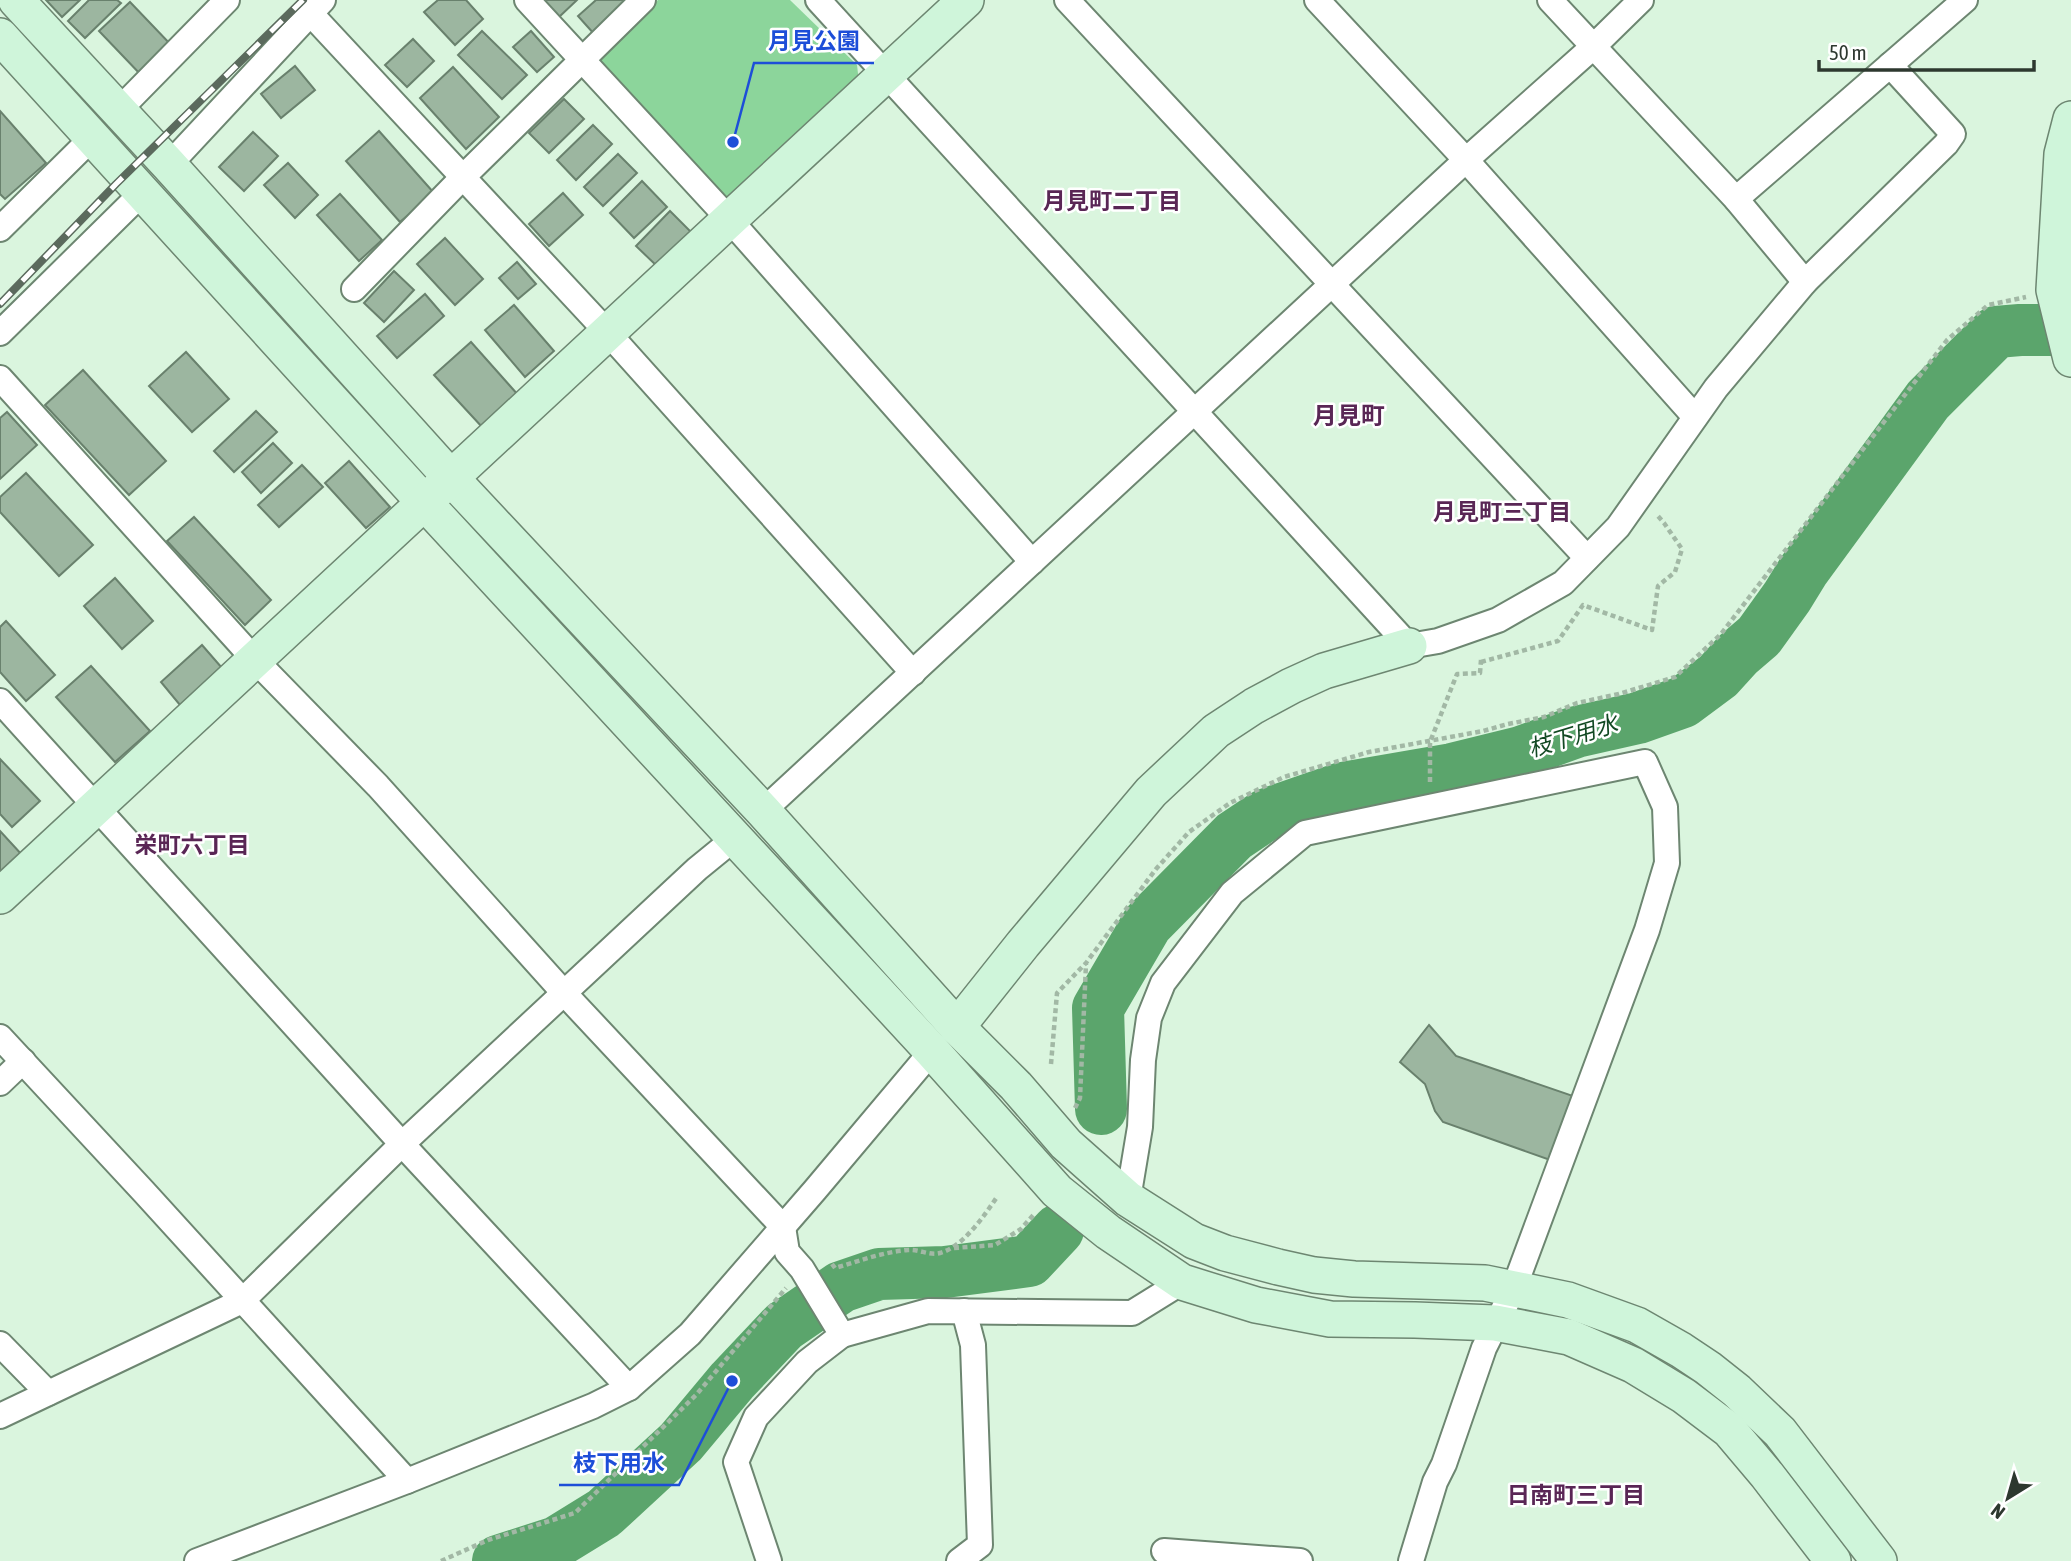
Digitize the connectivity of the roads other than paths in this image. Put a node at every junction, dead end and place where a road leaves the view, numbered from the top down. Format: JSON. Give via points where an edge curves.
{"nodes":[{"id":1,"x":16,"y":0,"type":"edge"},
{"id":2,"x":227,"y":0,"type":"edge"},
{"id":3,"x":527,"y":0,"type":"edge"},
{"id":4,"x":643,"y":0,"type":"edge"},
{"id":5,"x":818,"y":0,"type":"edge"},
{"id":6,"x":966,"y":0,"type":"edge"},
{"id":7,"x":1067,"y":0,"type":"edge"},
{"id":8,"x":1317,"y":0,"type":"edge"},
{"id":9,"x":1550,"y":0,"type":"edge"},
{"id":10,"x":1641,"y":0,"type":"edge"},
{"id":11,"x":1965,"y":0,"type":"edge"},
{"id":12,"x":316,"y":7,"type":"edge"},
{"id":13,"x":0,"y":36,"type":"edge"},
{"id":14,"x":1593,"y":47,"type":"junction"},
{"id":15,"x":582,"y":59,"type":"junction"},
{"id":16,"x":1890,"y":65,"type":"junction"},
{"id":17,"x":885,"y":74,"type":"junction"},
{"id":18,"x":118,"y":111,"type":"junction"},
{"id":19,"x":2071,"y":119,"type":"edge"},
{"id":20,"x":93,"y":137,"type":"junction"},
{"id":21,"x":1466,"y":160,"type":"junction"},
{"id":22,"x":169,"y":164,"type":"junction"},
{"id":23,"x":463,"y":177,"type":"junction"},
{"id":24,"x":142,"y":193,"type":"junction"},
{"id":25,"x":1736,"y":200,"type":"junction"},
{"id":26,"x":729,"y":219,"type":"junction"},
{"id":27,"x":0,"y":229,"type":"edge"},
{"id":28,"x":1805,"y":282,"type":"junction"},
{"id":29,"x":1332,"y":285,"type":"junction"},
{"id":30,"x":354,"y":289,"type":"dead end"},
{"id":31,"x":2063,"y":328,"type":"edge"},
{"id":32,"x":0,"y":333,"type":"edge"},
{"id":33,"x":608,"y":333,"type":"junction"},
{"id":34,"x":0,"y":378,"type":"edge"},
{"id":35,"x":1195,"y":411,"type":"junction"},
{"id":36,"x":1695,"y":417,"type":"junction"},
{"id":37,"x":451,"y":478,"type":"junction"},
{"id":38,"x":424,"y":502,"type":"junction"},
{"id":39,"x":1587,"y":558,"type":"junction"},
{"id":40,"x":1032,"y":562,"type":"junction"},
{"id":41,"x":1409,"y":646,"type":"junction"},
{"id":42,"x":254,"y":659,"type":"junction"},
{"id":43,"x":913,"y":673,"type":"junction"},
{"id":44,"x":0,"y":701,"type":"edge"},
{"id":45,"x":96,"y":806,"type":"junction"},
{"id":46,"x":764,"y":811,"type":"junction"},
{"id":47,"x":735,"y":838,"type":"junction"},
{"id":48,"x":0,"y":896,"type":"edge"},
{"id":49,"x":565,"y":994,"type":"junction"},
{"id":50,"x":957,"y":1027,"type":"junction"},
{"id":51,"x":0,"y":1037,"type":"edge"},
{"id":52,"x":932,"y":1051,"type":"junction"},
{"id":53,"x":23,"y":1061,"type":"junction"},
{"id":54,"x":0,"y":1083,"type":"edge"},
{"id":55,"x":402,"y":1144,"type":"junction"},
{"id":56,"x":1128,"y":1199,"type":"junction"},
{"id":57,"x":783,"y":1227,"type":"junction"},
{"id":58,"x":1182,"y":1282,"type":"junction"},
{"id":59,"x":1514,"y":1288,"type":"junction"},
{"id":60,"x":242,"y":1301,"type":"junction"},
{"id":61,"x":964,"y":1311,"type":"junction"},
{"id":62,"x":1495,"y":1323,"type":"junction"},
{"id":63,"x":838,"y":1327,"type":"junction"},
{"id":64,"x":0,"y":1345,"type":"edge"},
{"id":65,"x":629,"y":1388,"type":"junction"},
{"id":66,"x":48,"y":1393,"type":"junction"},
{"id":67,"x":0,"y":1416,"type":"edge"},
{"id":68,"x":407,"y":1481,"type":"junction"},
{"id":69,"x":1164,"y":1551,"type":"dead end"},
{"id":70,"x":197,"y":1561,"type":"edge"},
{"id":71,"x":769,"y":1561,"type":"edge"},
{"id":72,"x":959,"y":1561,"type":"edge"},
{"id":73,"x":1300,"y":1561,"type":"edge"},
{"id":74,"x":1411,"y":1561,"type":"edge"},
{"id":75,"x":1833,"y":1561,"type":"edge"},
{"id":76,"x":1880,"y":1561,"type":"edge"}],
"edges":[{"from":1,"to":18,"type":"street"},
{"from":2,"to":18,"type":"street"},
{"from":3,"to":15,"type":"street"},
{"from":4,"to":15,"type":"street"},
{"from":5,"to":17,"type":"street"},
{"from":6,"to":17,"type":"street"},
{"from":7,"to":29,"type":"street"},
{"from":8,"to":21,"type":"street"},
{"from":9,"to":14,"type":"street"},
{"from":10,"to":14,"type":"street"},
{"from":11,"to":16,"type":"street"},
{"from":12,"to":22,"type":"street"},
{"from":12,"to":23,"type":"street"},
{"from":13,"to":20,"type":"street"},
{"from":14,"to":21,"type":"street"},
{"from":14,"to":25,"type":"street"},
{"from":15,"to":23,"type":"street"},
{"from":15,"to":26,"type":"street"},
{"from":16,"to":25,"type":"street"},
{"from":16,"to":28,"type":"street","via":[[1953,134]]},
{"from":17,"to":26,"type":"street"},
{"from":17,"to":35,"type":"street"},
{"from":18,"to":22,"type":"street"},
{"from":19,"to":31,"type":"street","via":[[2062,154]]},
{"from":20,"to":24,"type":"street"},
{"from":20,"to":27,"type":"street"},
{"from":21,"to":29,"type":"street"},
{"from":21,"to":36,"type":"street"},
{"from":22,"to":37,"type":"street"},
{"from":23,"to":30,"type":"street"},
{"from":23,"to":33,"type":"street"},
{"from":24,"to":32,"type":"street"},
{"from":24,"to":38,"type":"street"},
{"from":25,"to":28,"type":"street"},
{"from":26,"to":33,"type":"street"},
{"from":26,"to":40,"type":"street"},
{"from":28,"to":36,"type":"street"},
{"from":29,"to":35,"type":"street"},
{"from":29,"to":39,"type":"street"},
{"from":33,"to":37,"type":"street"},
{"from":33,"to":43,"type":"street"},
{"from":34,"to":42,"type":"street"},
{"from":35,"to":40,"type":"street"},
{"from":35,"to":41,"type":"street"},
{"from":36,"to":39,"type":"street","via":[[1618,527]]},
{"from":37,"to":38,"type":"street"},
{"from":37,"to":46,"type":"street"},
{"from":38,"to":42,"type":"street"},
{"from":38,"to":47,"type":"street"},
{"from":39,"to":41,"type":"street","via":[[1563,583],[1498,620]]},
{"from":40,"to":43,"type":"street"},
{"from":41,"to":50,"type":"street","via":[[1324,671],[1216,731],[1151,792]]},
{"from":42,"to":45,"type":"street"},
{"from":42,"to":49,"type":"street","via":[[378,786]]},
{"from":43,"to":46,"type":"street"},
{"from":44,"to":45,"type":"street"},
{"from":45,"to":48,"type":"street"},
{"from":45,"to":55,"type":"street"},
{"from":46,"to":50,"type":"street"},
{"from":47,"to":49,"type":"street"},
{"from":47,"to":52,"type":"street"},
{"from":49,"to":55,"type":"street"},
{"from":49,"to":57,"type":"street"},
{"from":50,"to":56,"type":"street","via":[[1066,1144]]},
{"from":51,"to":53,"type":"street"},
{"from":52,"to":57,"type":"street"},
{"from":52,"to":58,"type":"street","via":[[1057,1191]]},
{"from":53,"to":54,"type":"street"},
{"from":53,"to":60,"type":"street"},
{"from":55,"to":60,"type":"street"},
{"from":55,"to":65,"type":"street"},
{"from":56,"to":59,"type":"street","via":[[1194,1241],[1290,1270],[1354,1279]]},
{"from":56,"to":59,"type":"street","via":[[1140,1127],[1149,1018],[1163,983],[1232,893],[1305,833],[1645,762],[1665,807],[1667,863],[1647,930]]},
{"from":57,"to":63,"type":"street","via":[[787,1252]]},
{"from":57,"to":65,"type":"street","via":[[690,1334]]},
{"from":58,"to":61,"type":"street","via":[[1132,1313]]},
{"from":58,"to":62,"type":"street","via":[[1256,1305],[1330,1319]]},
{"from":59,"to":62,"type":"street"},
{"from":59,"to":76,"type":"street","via":[[1568,1300],[1637,1325],[1708,1368],[1780,1432]]},
{"from":60,"to":66,"type":"street"},
{"from":60,"to":68,"type":"street"},
{"from":61,"to":63,"type":"street","via":[[928,1311]]},
{"from":61,"to":72,"type":"street","via":[[973,1345],[981,1545]]},
{"from":62,"to":74,"type":"street","via":[[1434,1482]]},
{"from":62,"to":75,"type":"street","via":[[1569,1337],[1633,1365],[1684,1396],[1729,1430]]},
{"from":63,"to":71,"type":"street","via":[[756,1417],[736,1462]]},
{"from":64,"to":66,"type":"street"},
{"from":65,"to":68,"type":"street"},
{"from":66,"to":67,"type":"street"},
{"from":68,"to":70,"type":"street"},
{"from":69,"to":73,"type":"street"}]}
